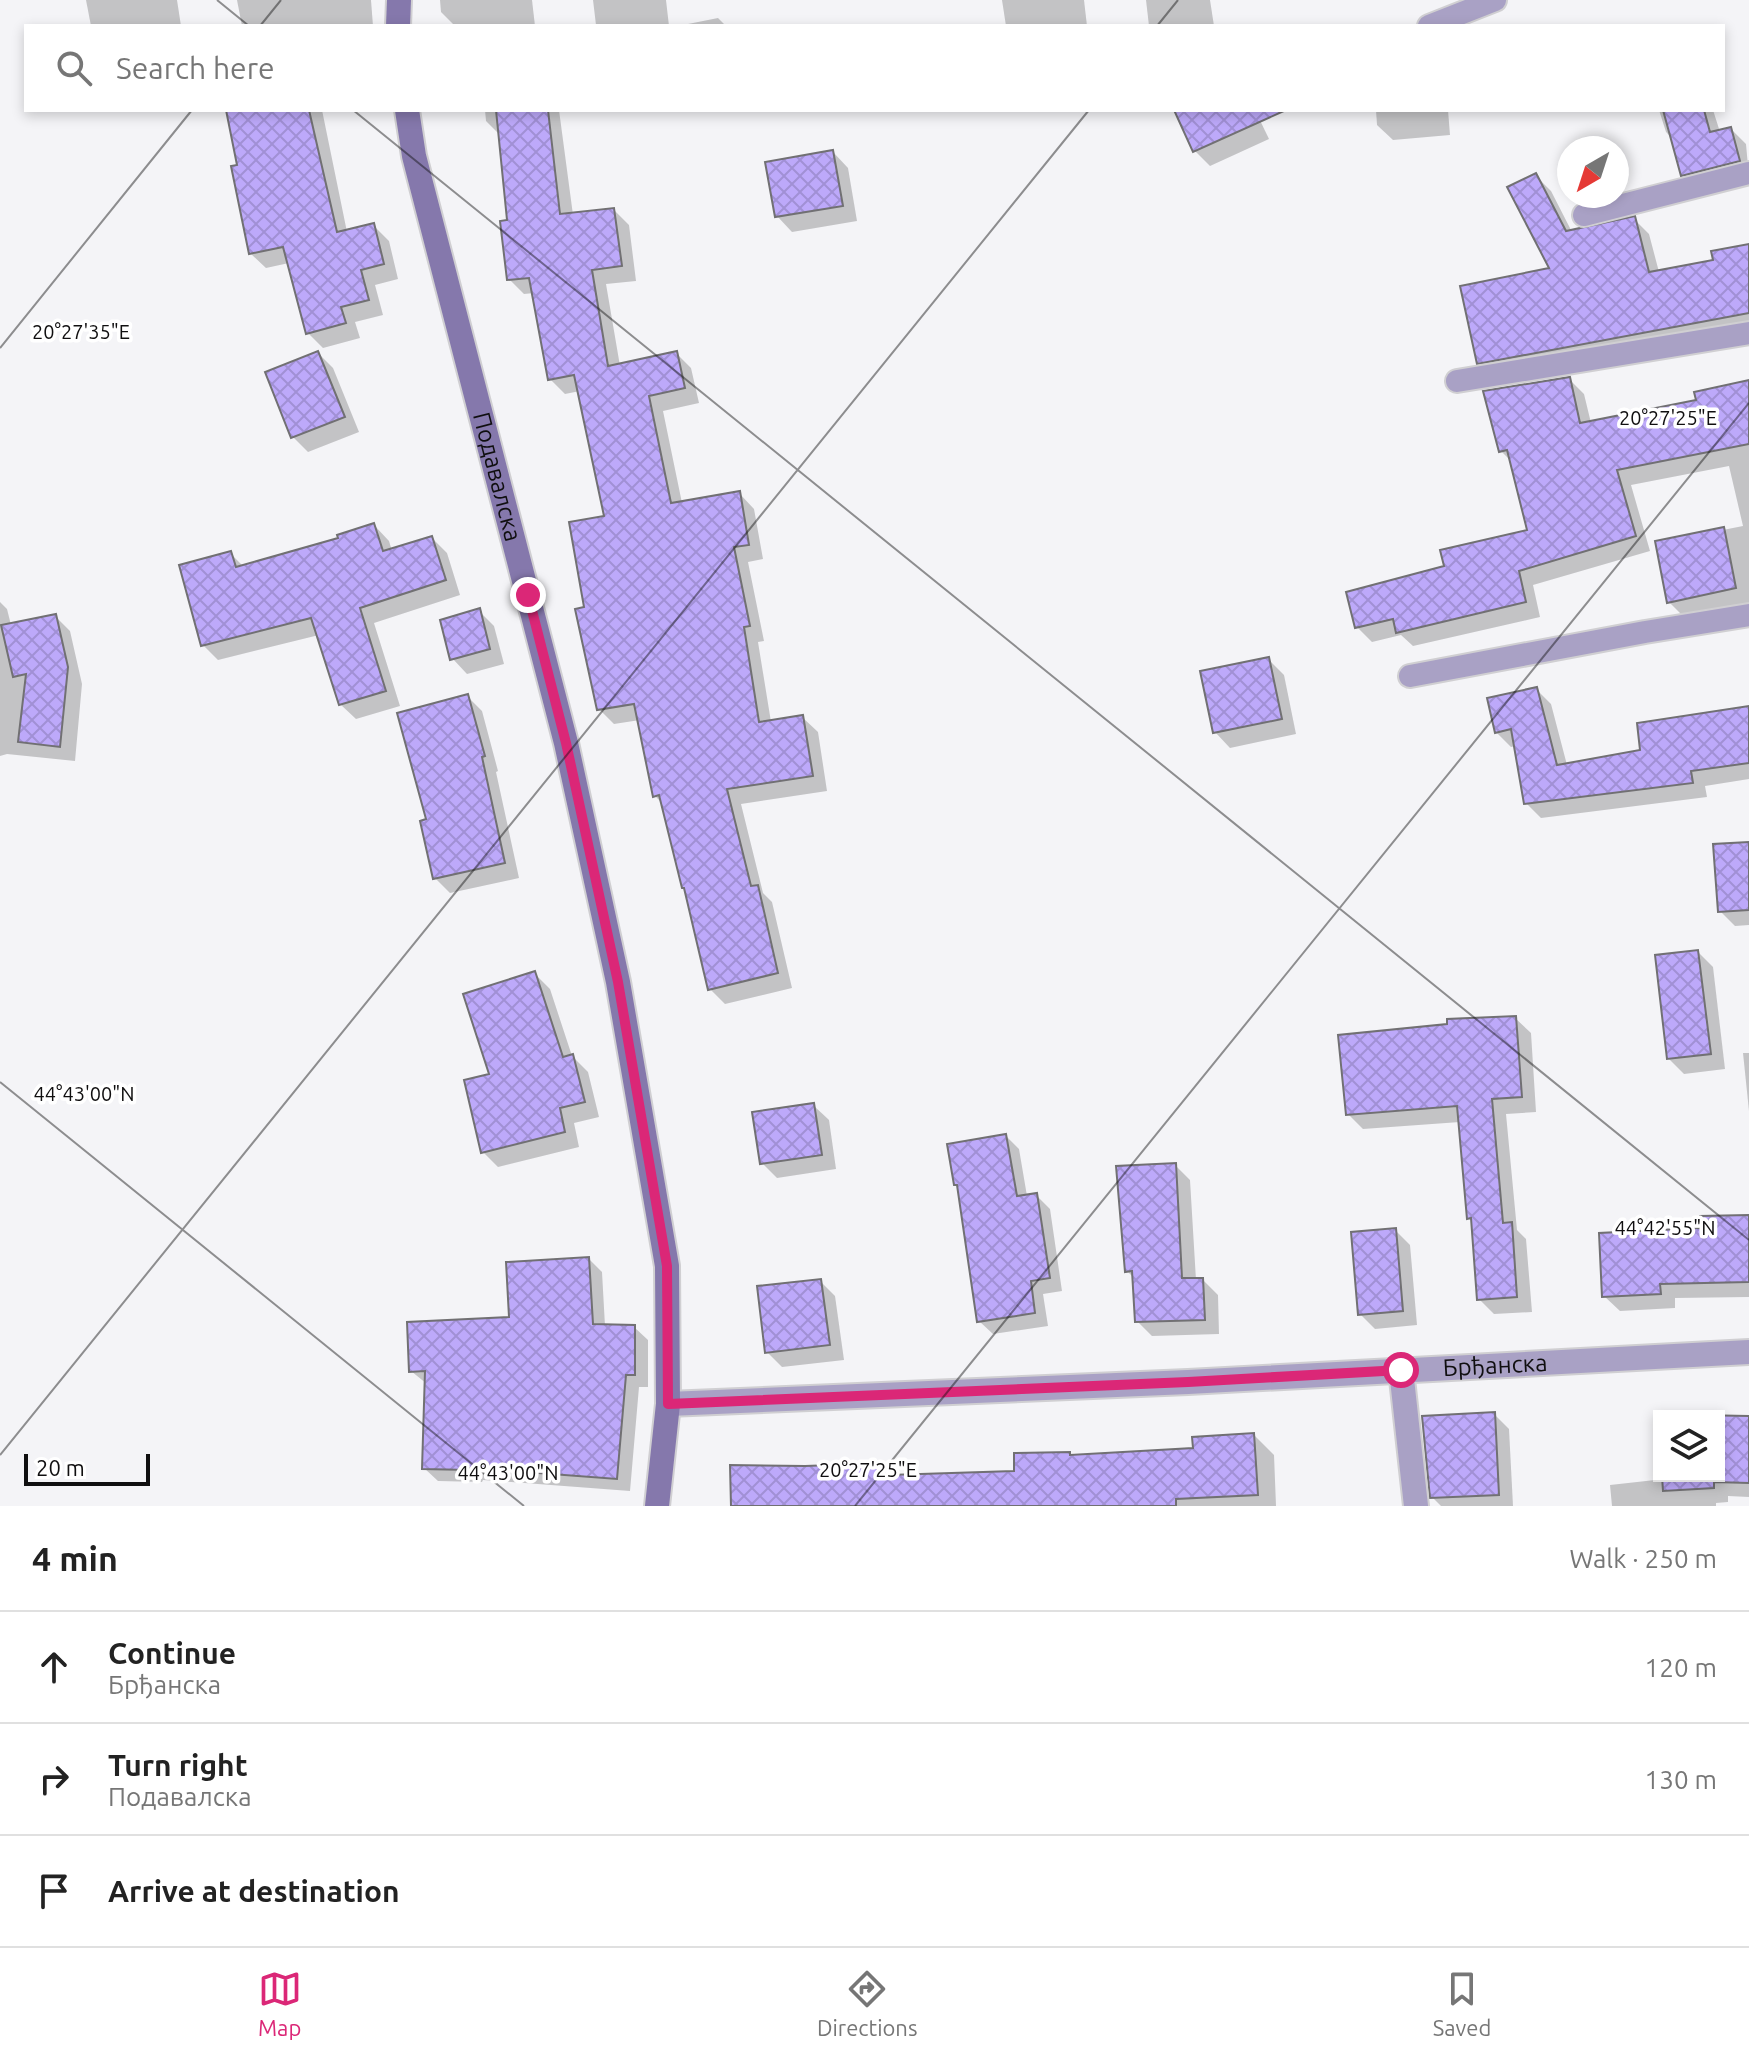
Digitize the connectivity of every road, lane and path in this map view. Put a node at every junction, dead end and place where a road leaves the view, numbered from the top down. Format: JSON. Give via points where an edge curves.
{"nodes":[{"id":1,"x":399,"y":0,"type":"edge"},
{"id":2,"x":1495,"y":0,"type":"edge"},
{"id":3,"x":398,"y":24,"type":"edge"},
{"id":4,"x":1434,"y":24,"type":"edge"},
{"id":5,"x":407,"y":112,"type":"edge"},
{"id":6,"x":1749,"y":173,"type":"edge"},
{"id":7,"x":1584,"y":215,"type":"dead end"},
{"id":8,"x":1749,"y":333,"type":"edge"},
{"id":9,"x":1457,"y":381,"type":"dead end"},
{"id":10,"x":1749,"y":615,"type":"edge"},
{"id":11,"x":1410,"y":676,"type":"dead end"},
{"id":12,"x":1749,"y":1352,"type":"edge"},
{"id":13,"x":1401,"y":1370,"type":"junction"},
{"id":14,"x":668,"y":1404,"type":"junction"},
{"id":15,"x":657,"y":1506,"type":"edge"},
{"id":16,"x":1416,"y":1506,"type":"edge"}],
"edges":[{"from":1,"to":3,"type":"street"},
{"from":2,"to":4,"type":"lane"},
{"from":5,"to":14,"type":"street","name":"Подавалска","via":[[566,743],[618,982],[667,1266]]},
{"from":6,"to":7,"type":"lane"},
{"from":8,"to":9,"type":"lane"},
{"from":10,"to":11,"type":"lane"},
{"from":12,"to":13,"type":"street","name":"Брђанска"},
{"from":13,"to":14,"type":"street","name":"Брђанска"},
{"from":13,"to":16,"type":"street"},
{"from":14,"to":15,"type":"street","name":"Подавалска"}]}
